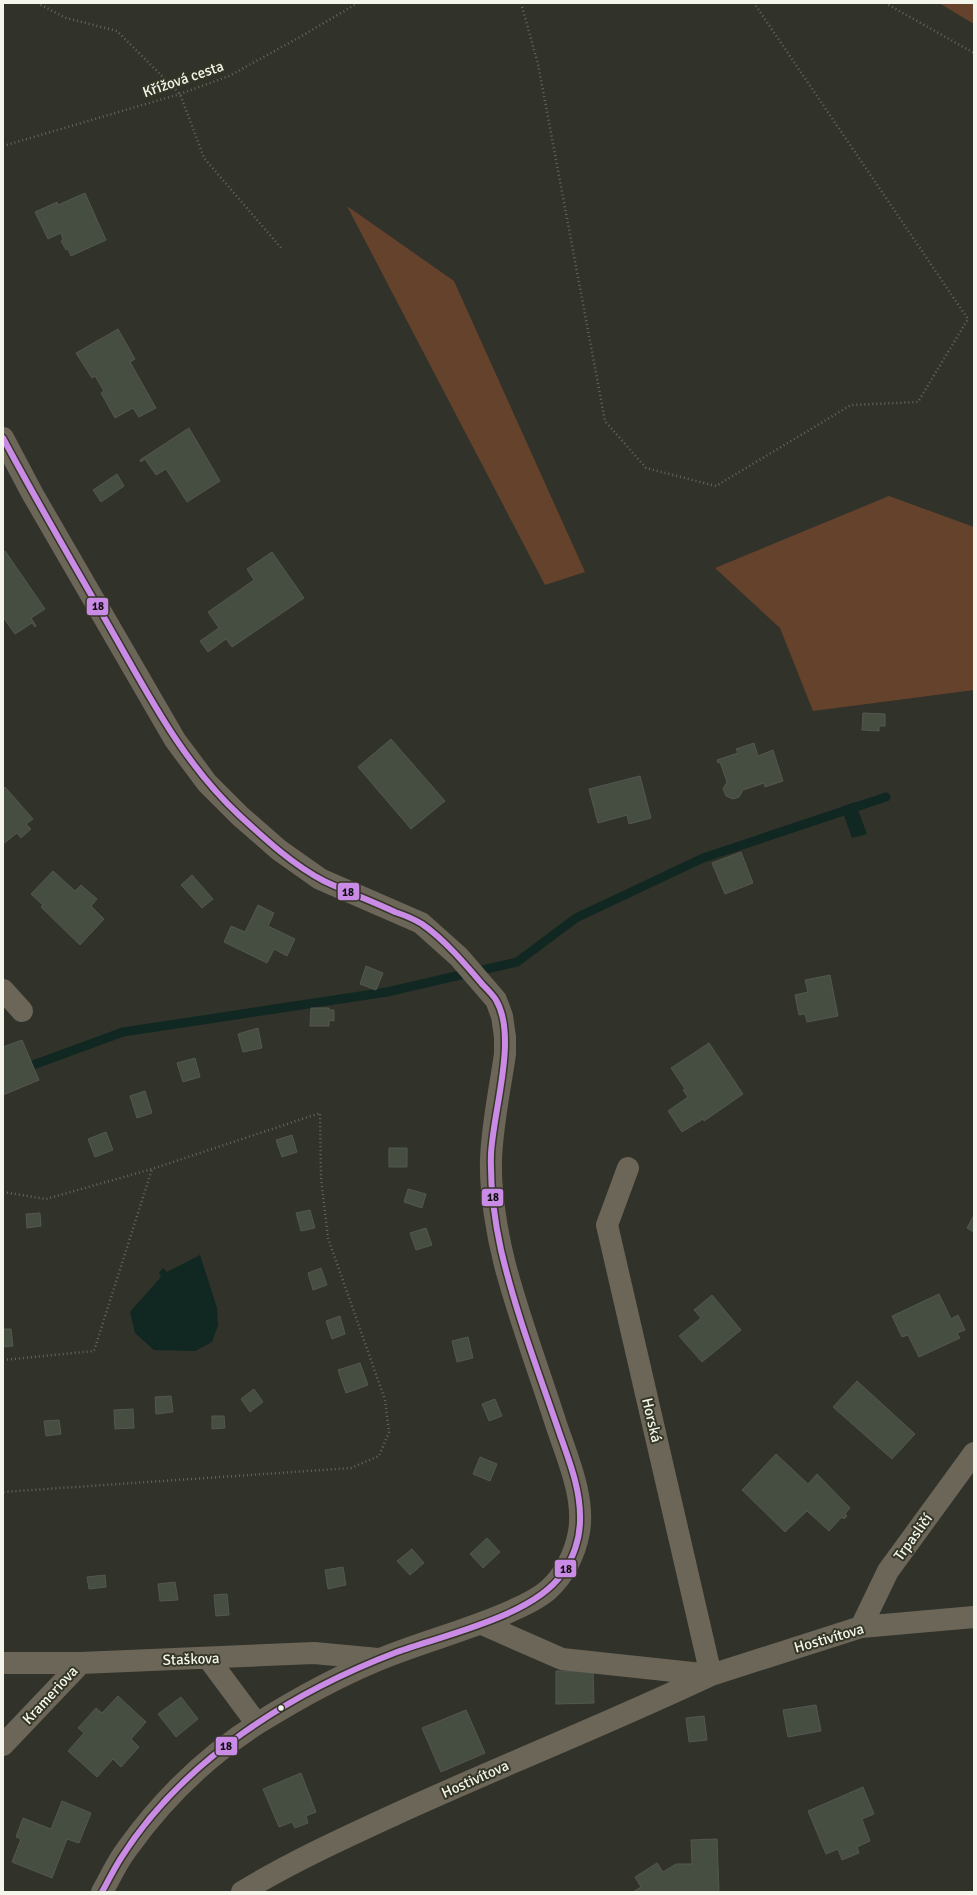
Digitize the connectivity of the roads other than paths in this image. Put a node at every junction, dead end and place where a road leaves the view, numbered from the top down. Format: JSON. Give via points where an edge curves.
{"nodes":[{"id":1,"x":3,"y":438,"type":"edge"},
{"id":2,"x":3,"y":990,"type":"edge"},
{"id":3,"x":22,"y":1011,"type":"dead end"},
{"id":4,"x":628,"y":1168,"type":"dead end"},
{"id":5,"x":974,"y":1453,"type":"edge"},
{"id":6,"x":974,"y":1617,"type":"edge"},
{"id":7,"x":482,"y":1624,"type":"junction"},
{"id":8,"x":861,"y":1627,"type":"junction"},
{"id":9,"x":208,"y":1658,"type":"junction"},
{"id":10,"x":378,"y":1659,"type":"junction"},
{"id":11,"x":3,"y":1662,"type":"edge"},
{"id":12,"x":81,"y":1663,"type":"junction"},
{"id":13,"x":711,"y":1675,"type":"junction"},
{"id":14,"x":257,"y":1724,"type":"junction"},
{"id":15,"x":3,"y":1746,"type":"edge"},
{"id":16,"x":102,"y":1892,"type":"edge"},
{"id":17,"x":242,"y":1892,"type":"edge"}],
"edges":[{"from":1,"to":7,"type":"street","via":[[32,493],[175,740],[207,783],[279,850],[320,878],[421,923],[459,958],[496,1000],[502,1016],[506,1043],[491,1160],[498,1231],[504,1264],[566,1452],[578,1495],[580,1513],[575,1548],[558,1581],[535,1600]]},
{"from":2,"to":3,"type":"street"},
{"from":4,"to":13,"type":"street","name":"Horská","via":[[607,1225]]},
{"from":5,"to":8,"type":"street","name":"Trpasličí","via":[[888,1571]]},
{"from":6,"to":8,"type":"street","name":"Hostivítova"},
{"from":7,"to":10,"type":"street"},
{"from":7,"to":13,"type":"street","name":"Hostivítova","via":[[562,1658]]},
{"from":8,"to":13,"type":"street","name":"Hostivítova"},
{"from":9,"to":10,"type":"street","name":"Staškova","via":[[314,1653]]},
{"from":9,"to":12,"type":"street","name":"Staškova"},
{"from":9,"to":14,"type":"street"},
{"from":10,"to":14,"type":"street","via":[[314,1690]]},
{"from":11,"to":12,"type":"street","name":"Staškova"},
{"from":12,"to":15,"type":"street","name":"Krameriova"},
{"from":13,"to":17,"type":"street","name":"Hostivítova","via":[[622,1717],[483,1774],[400,1812],[275,1872]]},
{"from":14,"to":16,"type":"street","via":[[211,1759],[171,1795],[125,1851]]}]}
